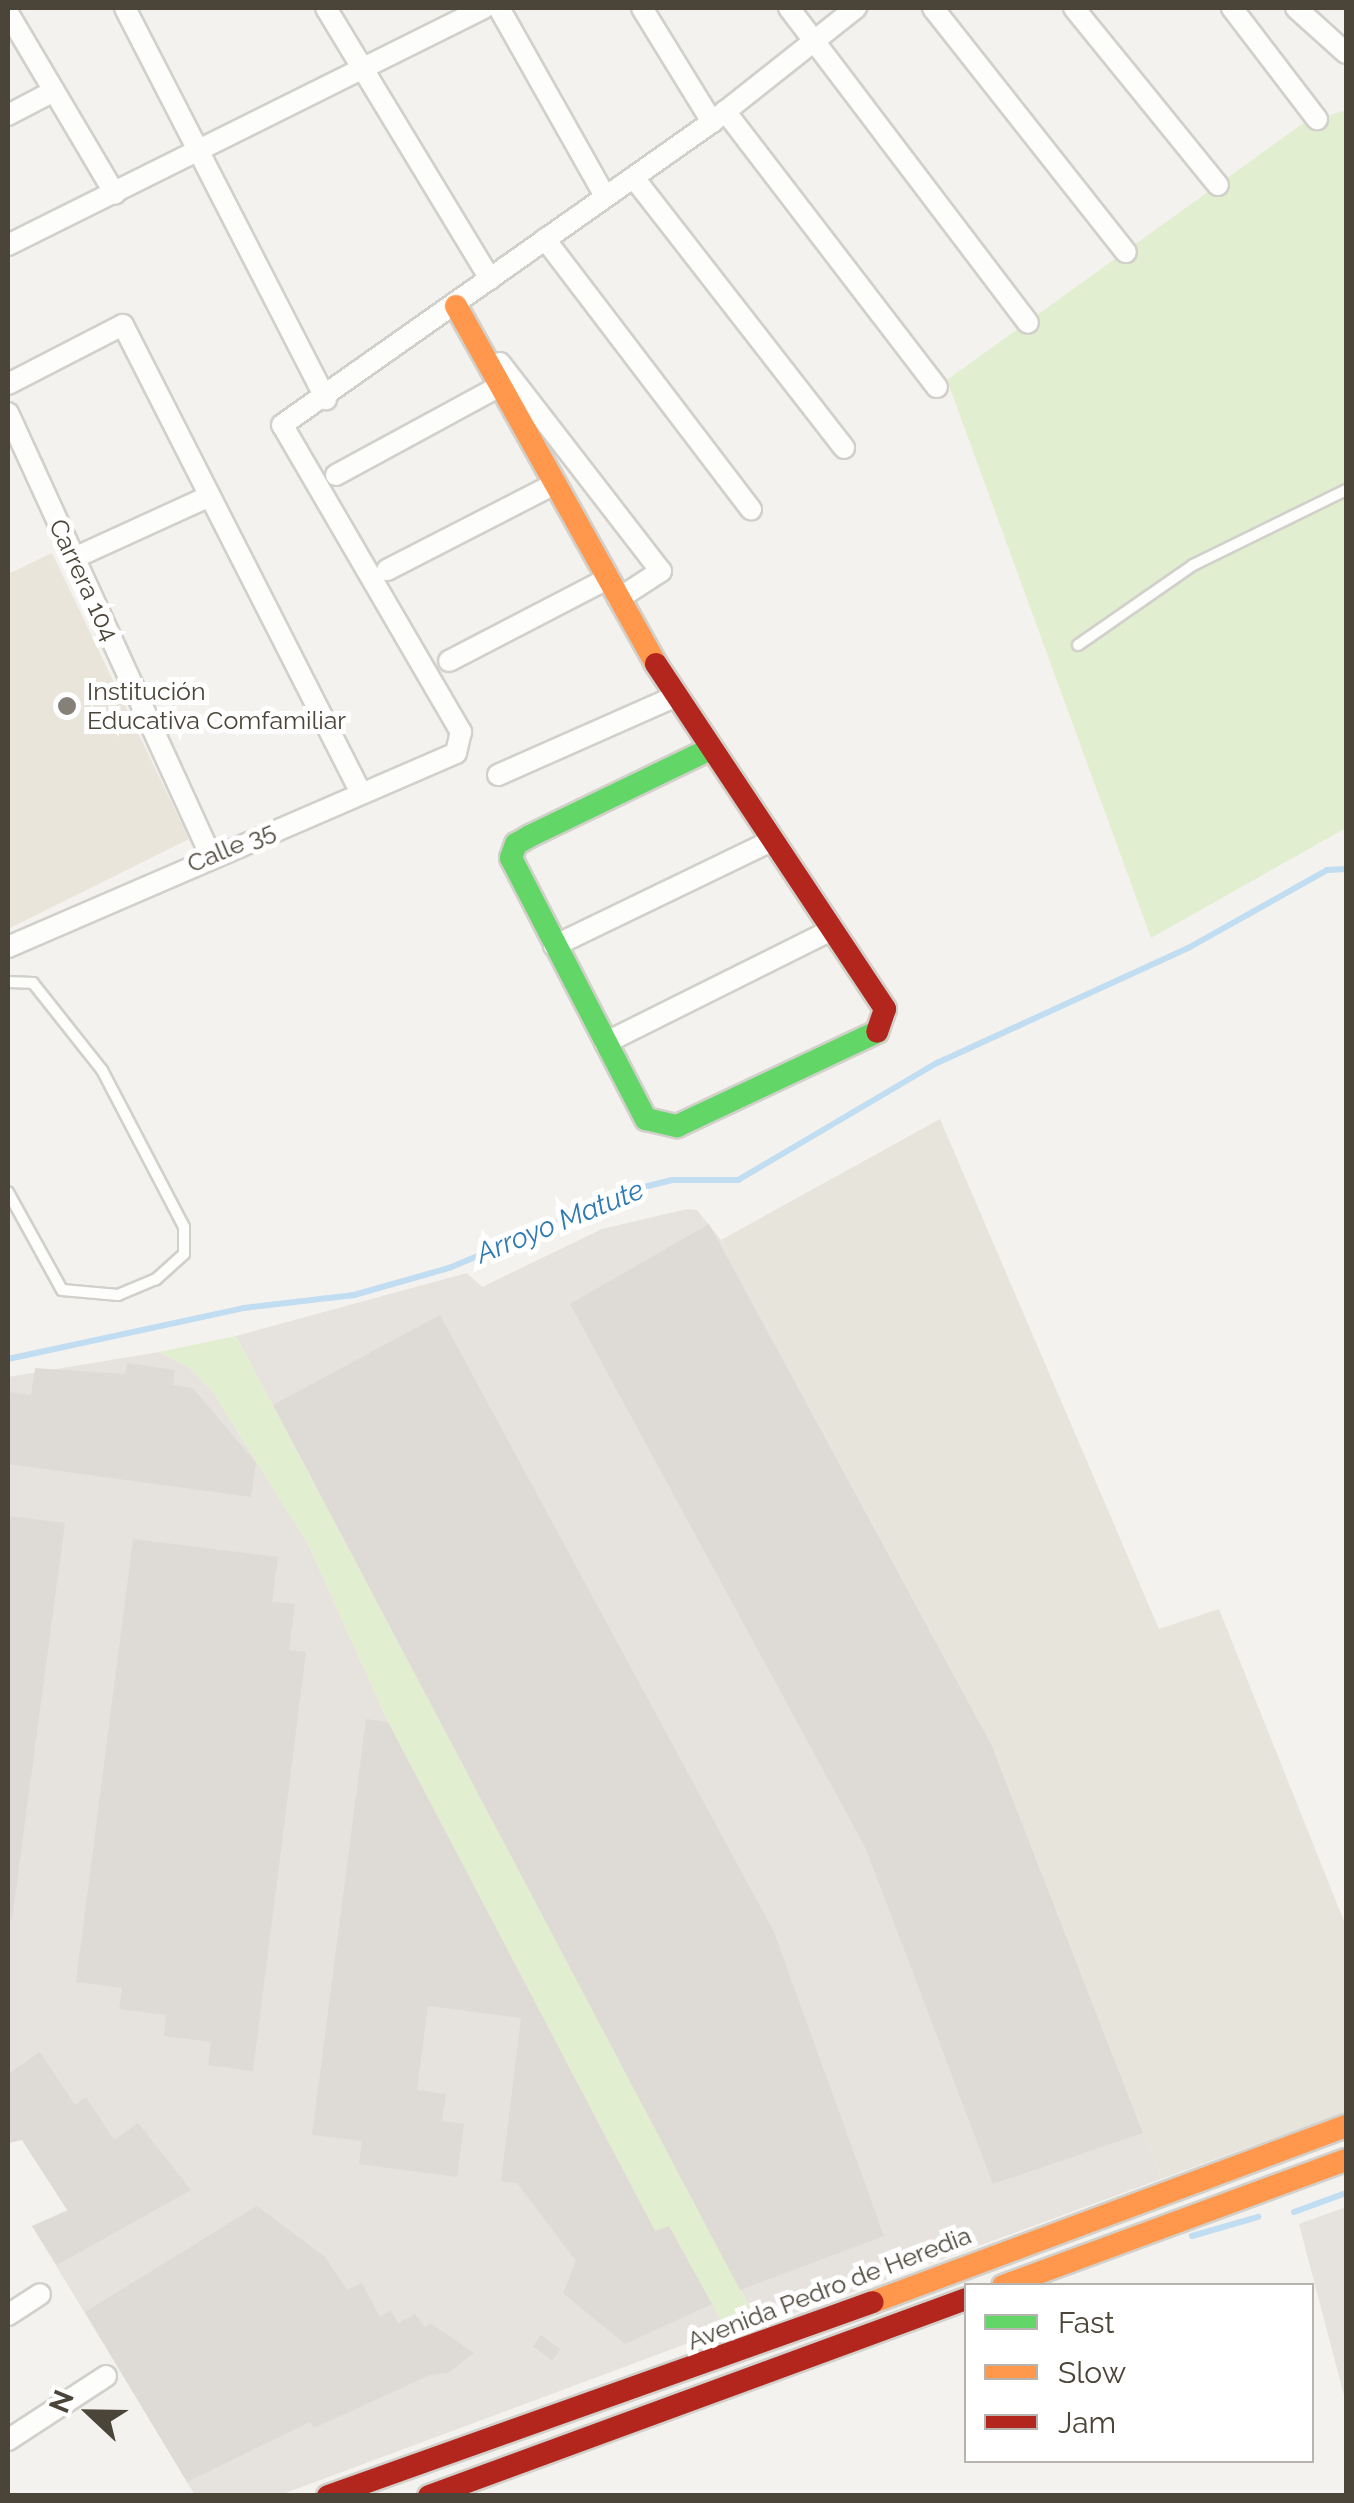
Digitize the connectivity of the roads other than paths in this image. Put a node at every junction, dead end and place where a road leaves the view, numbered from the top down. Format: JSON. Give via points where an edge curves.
{"nodes":[{"id":1,"x":126,"y":8,"type":"edge"},
{"id":2,"x":326,"y":8,"type":"edge"},
{"id":3,"x":484,"y":8,"type":"edge"},
{"id":4,"x":499,"y":8,"type":"edge"},
{"id":5,"x":642,"y":8,"type":"edge"},
{"id":6,"x":790,"y":8,"type":"edge"},
{"id":7,"x":856,"y":8,"type":"edge"},
{"id":8,"x":933,"y":8,"type":"edge"},
{"id":9,"x":1074,"y":8,"type":"edge"},
{"id":10,"x":1232,"y":8,"type":"edge"},
{"id":11,"x":1296,"y":8,"type":"edge"},
{"id":12,"x":8,"y":13,"type":"edge"},
{"id":13,"x":811,"y":44,"type":"junction"},
{"id":14,"x":1346,"y":53,"type":"edge"},
{"id":15,"x":364,"y":72,"type":"junction"},
{"id":16,"x":54,"y":91,"type":"junction"},
{"id":17,"x":8,"y":115,"type":"edge"},
{"id":18,"x":719,"y":116,"type":"junction"},
{"id":19,"x":1317,"y":120,"type":"dead end"},
{"id":20,"x":200,"y":149,"type":"junction"},
{"id":21,"x":634,"y":178,"type":"junction"},
{"id":22,"x":1218,"y":185,"type":"dead end"},
{"id":23,"x":116,"y":194,"type":"junction"},
{"id":24,"x":605,"y":196,"type":"junction"},
{"id":25,"x":545,"y":239,"type":"junction"},
{"id":26,"x":8,"y":245,"type":"edge"},
{"id":27,"x":1126,"y":252,"type":"dead end"},
{"id":28,"x":490,"y":280,"type":"junction"},
{"id":29,"x":456,"y":306,"type":"junction"},
{"id":30,"x":1028,"y":323,"type":"dead end"},
{"id":31,"x":8,"y":384,"type":"edge"},
{"id":32,"x":500,"y":386,"type":"junction"},
{"id":33,"x":937,"y":387,"type":"dead end"},
{"id":34,"x":326,"y":399,"type":"junction"},
{"id":35,"x":8,"y":413,"type":"edge"},
{"id":36,"x":844,"y":448,"type":"dead end"},
{"id":37,"x":336,"y":475,"type":"dead end"},
{"id":38,"x":554,"y":484,"type":"junction"},
{"id":39,"x":1346,"y":490,"type":"edge"},
{"id":40,"x":210,"y":496,"type":"junction"},
{"id":41,"x":751,"y":509,"type":"dead end"},
{"id":42,"x":74,"y":558,"type":"junction"},
{"id":43,"x":387,"y":570,"type":"dead end"},
{"id":44,"x":613,"y":589,"type":"junction"},
{"id":45,"x":1078,"y":645,"type":"dead end"},
{"id":46,"x":449,"y":660,"type":"dead end"},
{"id":47,"x":674,"y":696,"type":"junction"},
{"id":48,"x":708,"y":750,"type":"junction"},
{"id":49,"x":498,"y":775,"type":"dead end"},
{"id":50,"x":361,"y":793,"type":"junction"},
{"id":51,"x":768,"y":842,"type":"junction"},
{"id":52,"x":210,"y":856,"type":"junction"},
{"id":53,"x":832,"y":930,"type":"junction"},
{"id":54,"x":554,"y":946,"type":"junction"},
{"id":55,"x":8,"y":948,"type":"edge"},
{"id":56,"x":8,"y":982,"type":"edge"},
{"id":57,"x":605,"y":1043,"type":"junction"},
{"id":58,"x":8,"y":1192,"type":"edge"},
{"id":59,"x":1346,"y":2126,"type":"edge"},
{"id":60,"x":1346,"y":2160,"type":"edge"},
{"id":61,"x":1011,"y":2283,"type":"edge"},
{"id":62,"x":40,"y":2294,"type":"dead end"},
{"id":63,"x":964,"y":2300,"type":"edge"},
{"id":64,"x":8,"y":2315,"type":"edge"},
{"id":65,"x":106,"y":2376,"type":"dead end"},
{"id":66,"x":8,"y":2440,"type":"edge"},
{"id":67,"x":328,"y":2496,"type":"edge"},
{"id":68,"x":429,"y":2496,"type":"edge"}],
"edges":[{"from":1,"to":20,"type":"street"},
{"from":2,"to":15,"type":"street"},
{"from":3,"to":15,"type":"street"},
{"from":4,"to":24,"type":"street"},
{"from":5,"to":18,"type":"street"},
{"from":6,"to":13,"type":"street"},
{"from":7,"to":13,"type":"street"},
{"from":8,"to":27,"type":"street"},
{"from":9,"to":22,"type":"street"},
{"from":10,"to":19,"type":"street"},
{"from":11,"to":14,"type":"street"},
{"from":12,"to":16,"type":"street"},
{"from":13,"to":18,"type":"street"},
{"from":13,"to":30,"type":"street"},
{"from":15,"to":20,"type":"street"},
{"from":15,"to":28,"type":"street"},
{"from":16,"to":17,"type":"street"},
{"from":16,"to":23,"type":"street"},
{"from":18,"to":21,"type":"street"},
{"from":18,"to":33,"type":"street"},
{"from":20,"to":23,"type":"street"},
{"from":20,"to":34,"type":"street"},
{"from":21,"to":24,"type":"street"},
{"from":21,"to":36,"type":"street"},
{"from":23,"to":26,"type":"street"},
{"from":24,"to":25,"type":"street"},
{"from":25,"to":28,"type":"street"},
{"from":25,"to":41,"type":"street"},
{"from":28,"to":29,"type":"street"},
{"from":29,"to":32,"type":"main road"},
{"from":29,"to":34,"type":"street"},
{"from":29,"to":44,"type":"street","via":[[661,571]]},
{"from":31,"to":40,"type":"street","via":[[123,325]]},
{"from":32,"to":37,"type":"street"},
{"from":32,"to":38,"type":"main road"},
{"from":34,"to":50,"type":"street","name":"Calle 35","via":[[282,425],[461,732],[456,752]]},
{"from":35,"to":42,"type":"street","name":"Carrera 104"},
{"from":38,"to":43,"type":"street"},
{"from":38,"to":44,"type":"main road"},
{"from":39,"to":45,"type":"lane","via":[[1194,565]]},
{"from":40,"to":42,"type":"street"},
{"from":40,"to":50,"type":"street"},
{"from":42,"to":52,"type":"street","name":"Carrera 104"},
{"from":44,"to":46,"type":"street"},
{"from":44,"to":47,"type":"main road"},
{"from":47,"to":48,"type":"main road"},
{"from":47,"to":49,"type":"street"},
{"from":48,"to":51,"type":"main road"},
{"from":48,"to":54,"type":"main road","via":[[516,844],[510,858]]},
{"from":50,"to":52,"type":"street","name":"Calle 35"},
{"from":51,"to":53,"type":"main road"},
{"from":51,"to":54,"type":"street"},
{"from":52,"to":55,"type":"street","name":"Calle 35"},
{"from":53,"to":57,"type":"street"},
{"from":53,"to":57,"type":"main road","via":[[884,1009],[880,1030],[677,1126],[660,1127],[646,1119]]},
{"from":54,"to":57,"type":"main road"},
{"from":56,"to":58,"type":"lane","via":[[33,983],[102,1070],[184,1227],[184,1254],[156,1280],[118,1294],[62,1290]]},
{"from":59,"to":67,"type":"main road","name":"Avenida Pedro de Heredia","via":[[626,2394]]},
{"from":60,"to":61,"type":"main road"},
{"from":62,"to":64,"type":"street"},
{"from":63,"to":68,"type":"main road"},
{"from":65,"to":66,"type":"street"}]}
